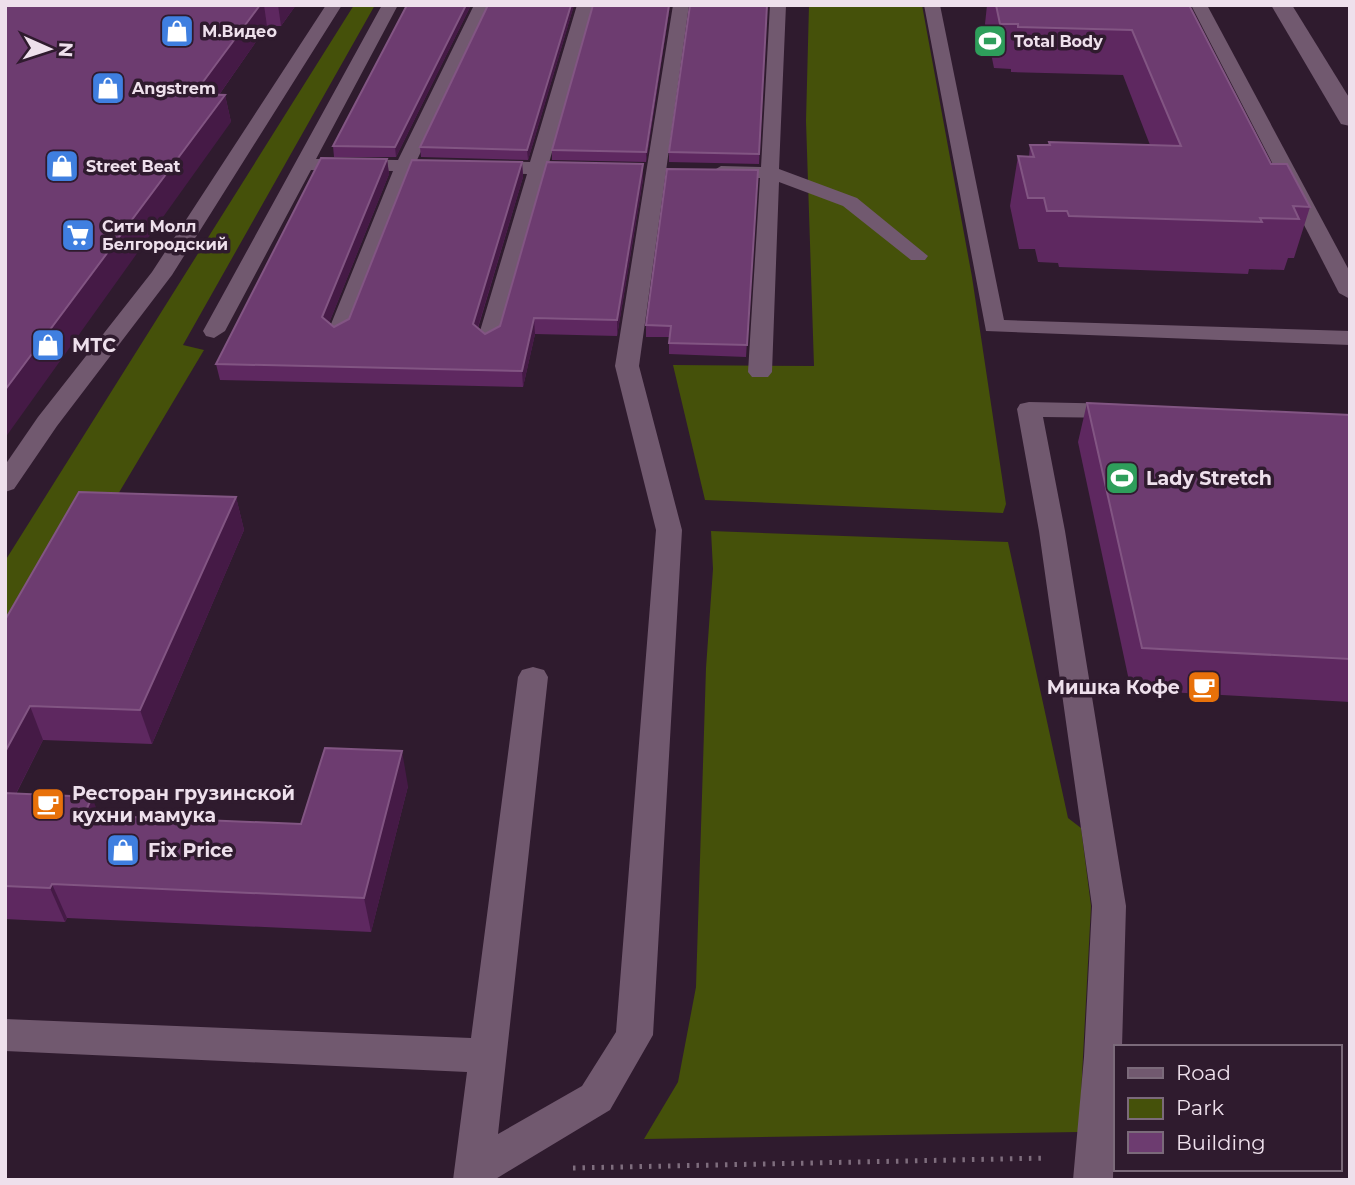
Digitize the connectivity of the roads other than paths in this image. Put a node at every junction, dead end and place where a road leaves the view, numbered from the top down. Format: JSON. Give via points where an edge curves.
{"nodes":[{"id":1,"x":334,"y":5,"type":"edge"},
{"id":2,"x":390,"y":5,"type":"edge"},
{"id":3,"x":482,"y":5,"type":"edge"},
{"id":4,"x":585,"y":5,"type":"edge"},
{"id":5,"x":681,"y":5,"type":"edge"},
{"id":6,"x":778,"y":5,"type":"edge"},
{"id":7,"x":932,"y":5,"type":"edge"},
{"id":8,"x":1199,"y":5,"type":"edge"},
{"id":9,"x":1281,"y":5,"type":"edge"},
{"id":10,"x":1341,"y":89,"type":"edge"},
{"id":11,"x":1350,"y":119,"type":"edge"},
{"id":12,"x":304,"y":164,"type":"junction"},
{"id":13,"x":405,"y":165,"type":"junction"},
{"id":14,"x":539,"y":168,"type":"junction"},
{"id":15,"x":605,"y":169,"type":"edge"},
{"id":16,"x":696,"y":171,"type":"edge"},
{"id":17,"x":772,"y":173,"type":"junction"},
{"id":18,"x":918,"y":256,"type":"dead end"},
{"id":19,"x":1350,"y":293,"type":"edge"},
{"id":20,"x":214,"y":331,"type":"dead end"},
{"id":21,"x":338,"y":334,"type":"edge"},
{"id":22,"x":1350,"y":338,"type":"edge"},
{"id":23,"x":488,"y":341,"type":"edge"},
{"id":24,"x":760,"y":372,"type":"dead end"},
{"id":25,"x":1154,"y":412,"type":"edge"},
{"id":26,"x":5,"y":484,"type":"edge"},
{"id":27,"x":533,"y":677,"type":"dead end"},
{"id":28,"x":5,"y":1035,"type":"edge"},
{"id":29,"x":488,"y":1056,"type":"junction"},
{"id":30,"x":1094,"y":1169,"type":"edge"},
{"id":31,"x":474,"y":1175,"type":"edge"}],
"edges":[{"from":1,"to":26,"type":"lane","via":[[161,275]]},
{"from":2,"to":12,"type":"lane"},
{"from":3,"to":13,"type":"lane"},
{"from":4,"to":14,"type":"lane"},
{"from":5,"to":31,"type":"lane","via":[[627,366],[669,530],[634,1035],[596,1098]]},
{"from":6,"to":17,"type":"lane"},
{"from":7,"to":22,"type":"lane","via":[[994,326]]},
{"from":8,"to":19,"type":"lane"},
{"from":9,"to":10,"type":"street"},
{"from":10,"to":11,"type":"street"},
{"from":12,"to":13,"type":"lane"},
{"from":12,"to":20,"type":"lane"},
{"from":13,"to":14,"type":"lane"},
{"from":13,"to":21,"type":"lane"},
{"from":14,"to":15,"type":"lane"},
{"from":14,"to":23,"type":"lane"},
{"from":16,"to":17,"type":"lane"},
{"from":17,"to":18,"type":"lane","via":[[850,202]]},
{"from":17,"to":24,"type":"lane"},
{"from":25,"to":30,"type":"lane","via":[[1028,409],[1052,531],[1109,906]]},
{"from":27,"to":29,"type":"lane"},
{"from":28,"to":29,"type":"lane"},
{"from":29,"to":31,"type":"lane"}]}
